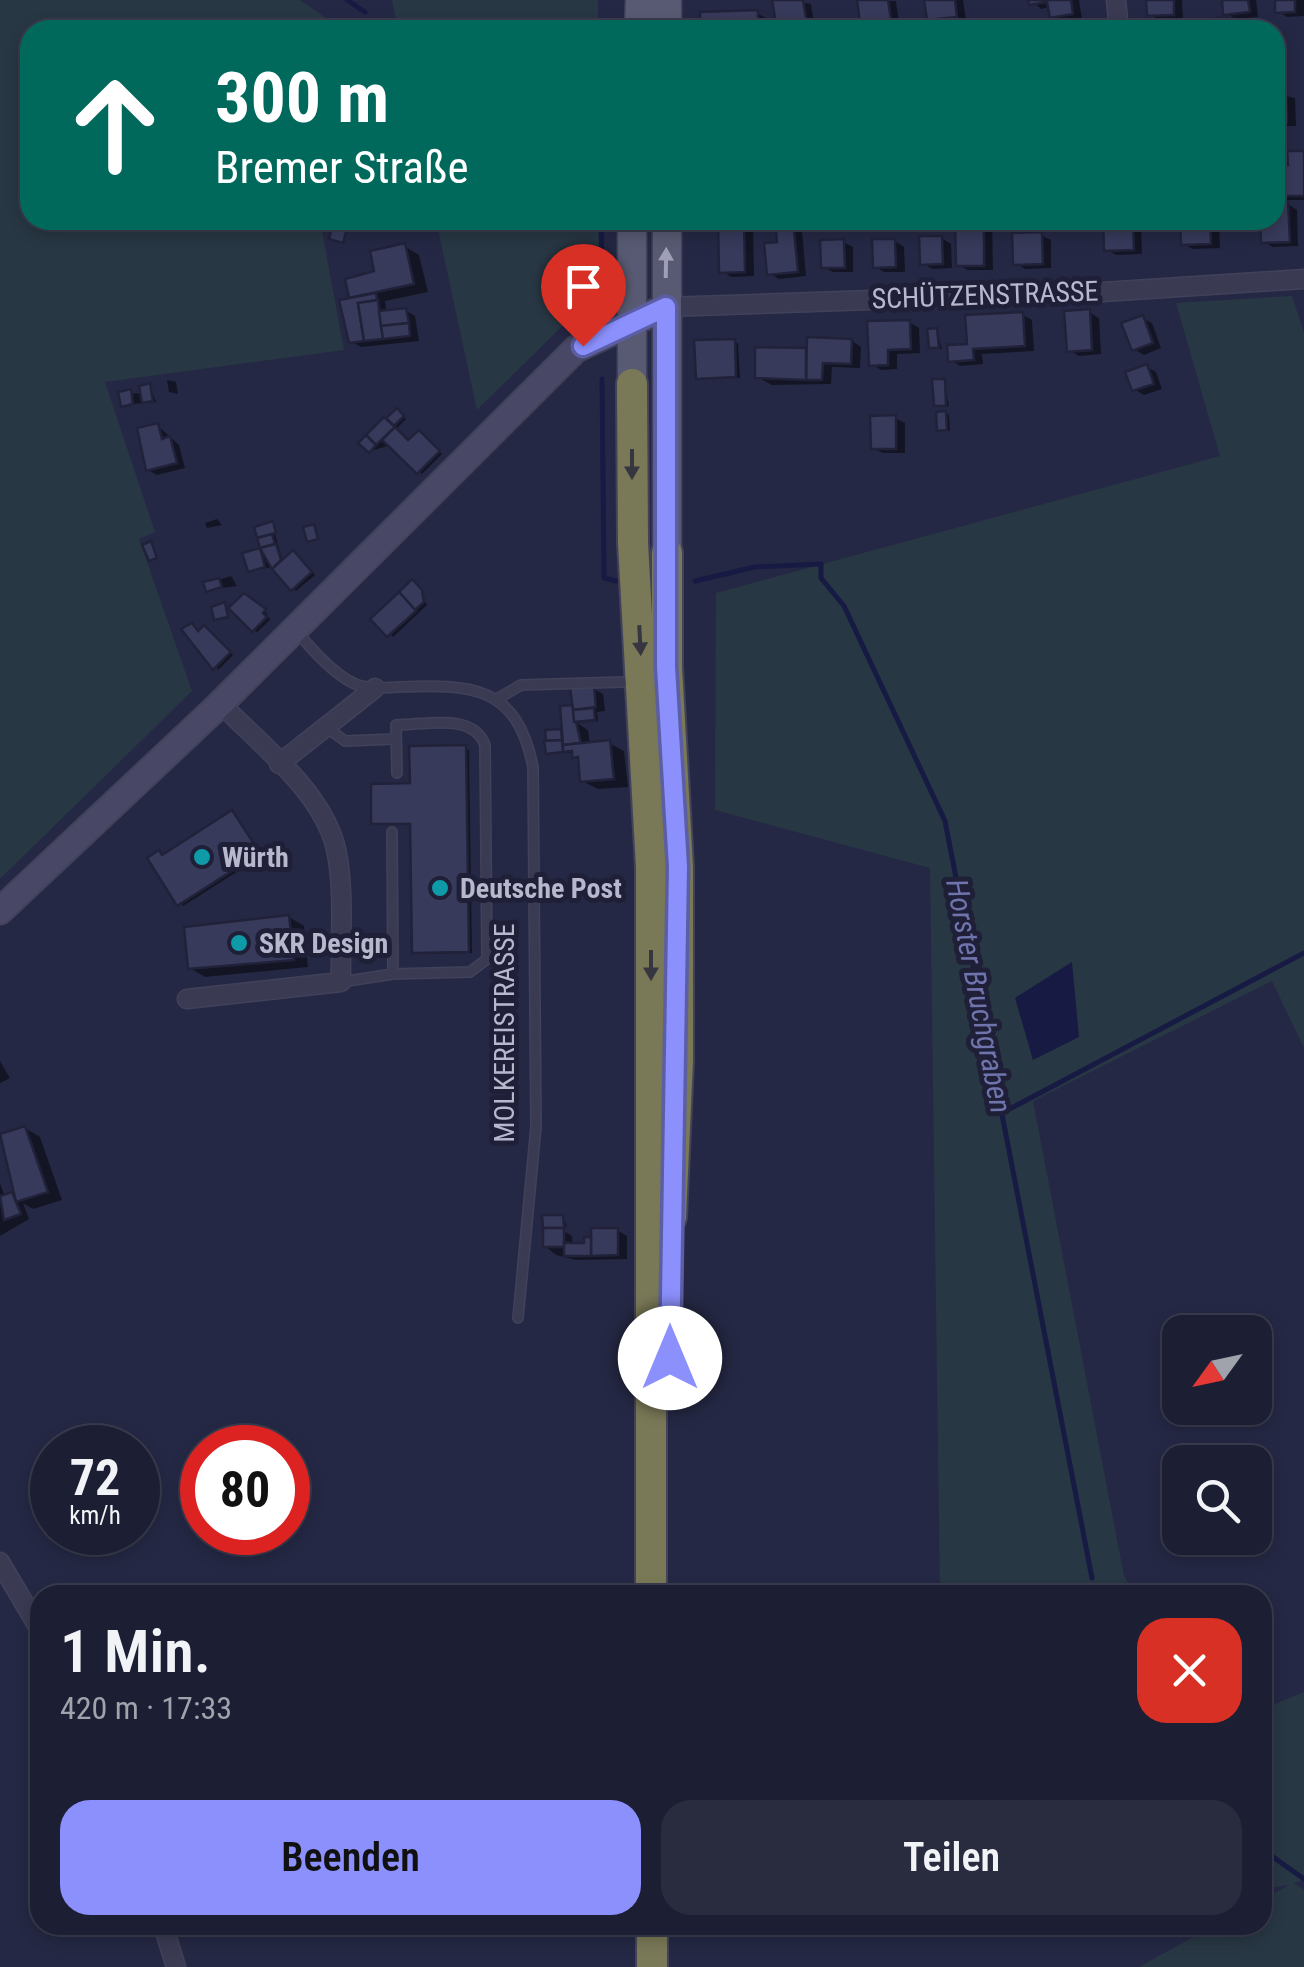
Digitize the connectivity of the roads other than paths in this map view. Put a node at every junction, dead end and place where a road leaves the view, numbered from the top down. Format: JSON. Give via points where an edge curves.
{"nodes":[{"id":1,"x":632,"y":230,"type":"edge"},
{"id":2,"x":666,"y":230,"type":"edge"},
{"id":3,"x":1304,"y":278,"type":"edge"},
{"id":4,"x":666,"y":307,"type":"junction"},
{"id":5,"x":632,"y":322,"type":"junction"},
{"id":6,"x":632,"y":384,"type":"joint"},
{"id":7,"x":667,"y":552,"type":"joint"},
{"id":8,"x":292,"y":627,"type":"junction"},
{"id":9,"x":622,"y":682,"type":"dead end"},
{"id":10,"x":374,"y":688,"type":"junction"},
{"id":11,"x":496,"y":700,"type":"junction"},
{"id":12,"x":220,"y":703,"type":"junction"},
{"id":13,"x":326,"y":726,"type":"junction"},
{"id":14,"x":396,"y":740,"type":"junction"},
{"id":15,"x":279,"y":764,"type":"junction"},
{"id":16,"x":396,"y":773,"type":"dead end"},
{"id":17,"x":392,"y":832,"type":"dead end"},
{"id":18,"x":0,"y":911,"type":"edge"},
{"id":19,"x":393,"y":974,"type":"junction"},
{"id":20,"x":341,"y":982,"type":"junction"},
{"id":21,"x":187,"y":999,"type":"dead end"},
{"id":22,"x":518,"y":1318,"type":"dead end"},
{"id":23,"x":0,"y":1562,"type":"edge"},
{"id":24,"x":651,"y":1585,"type":"edge"},
{"id":25,"x":670,"y":1585,"type":"edge"},
{"id":26,"x":30,"y":1613,"type":"edge"},
{"id":27,"x":166,"y":1935,"type":"edge"},
{"id":28,"x":652,"y":1935,"type":"edge"},
{"id":29,"x":669,"y":1935,"type":"edge"},
{"id":30,"x":176,"y":1967,"type":"edge"},
{"id":31,"x":652,"y":1967,"type":"edge"},
{"id":32,"x":669,"y":1967,"type":"edge"}],
"edges":[{"from":1,"to":5,"type":"main road"},
{"from":4,"to":2,"type":"main road","one_way":true},
{"from":3,"to":4,"type":"street","name":"SCHÜTZENSTRASSE"},
{"from":4,"to":5,"type":"street"},
{"from":4,"to":7,"type":"main road"},
{"from":5,"to":6,"type":"main road"},
{"from":5,"to":8,"type":"street","via":[[576,349]]},
{"from":6,"to":24,"type":"highway","one_way":true,"via":[[650,867]]},
{"from":7,"to":25,"type":"highway","via":[[666,667],[678,867]]},
{"from":8,"to":10,"type":"lane","via":[[354,684]]},
{"from":8,"to":12,"type":"street"},
{"from":9,"to":11,"type":"lane","via":[[521,685]]},
{"from":10,"to":11,"type":"lane","via":[[470,686]]},
{"from":10,"to":13,"type":"street"},
{"from":11,"to":22,"type":"lane","name":"MOLKEREISTRASSE","via":[[516,716],[533,766],[536,1127]]},
{"from":12,"to":15,"type":"street"},
{"from":12,"to":18,"type":"street"},
{"from":13,"to":14,"type":"lane","via":[[345,741]]},
{"from":13,"to":15,"type":"street"},
{"from":14,"to":16,"type":"lane"},
{"from":14,"to":19,"type":"lane","via":[[396,726],[467,724],[480,733],[487,959],[470,972]]},
{"from":15,"to":20,"type":"street","via":[[320,811],[337,852]]},
{"from":17,"to":19,"type":"lane"},
{"from":19,"to":20,"type":"lane"},
{"from":20,"to":21,"type":"street"},
{"from":23,"to":26,"type":"street"},
{"from":27,"to":30,"type":"street"},
{"from":28,"to":31,"type":"highway"},
{"from":29,"to":32,"type":"highway"}]}
